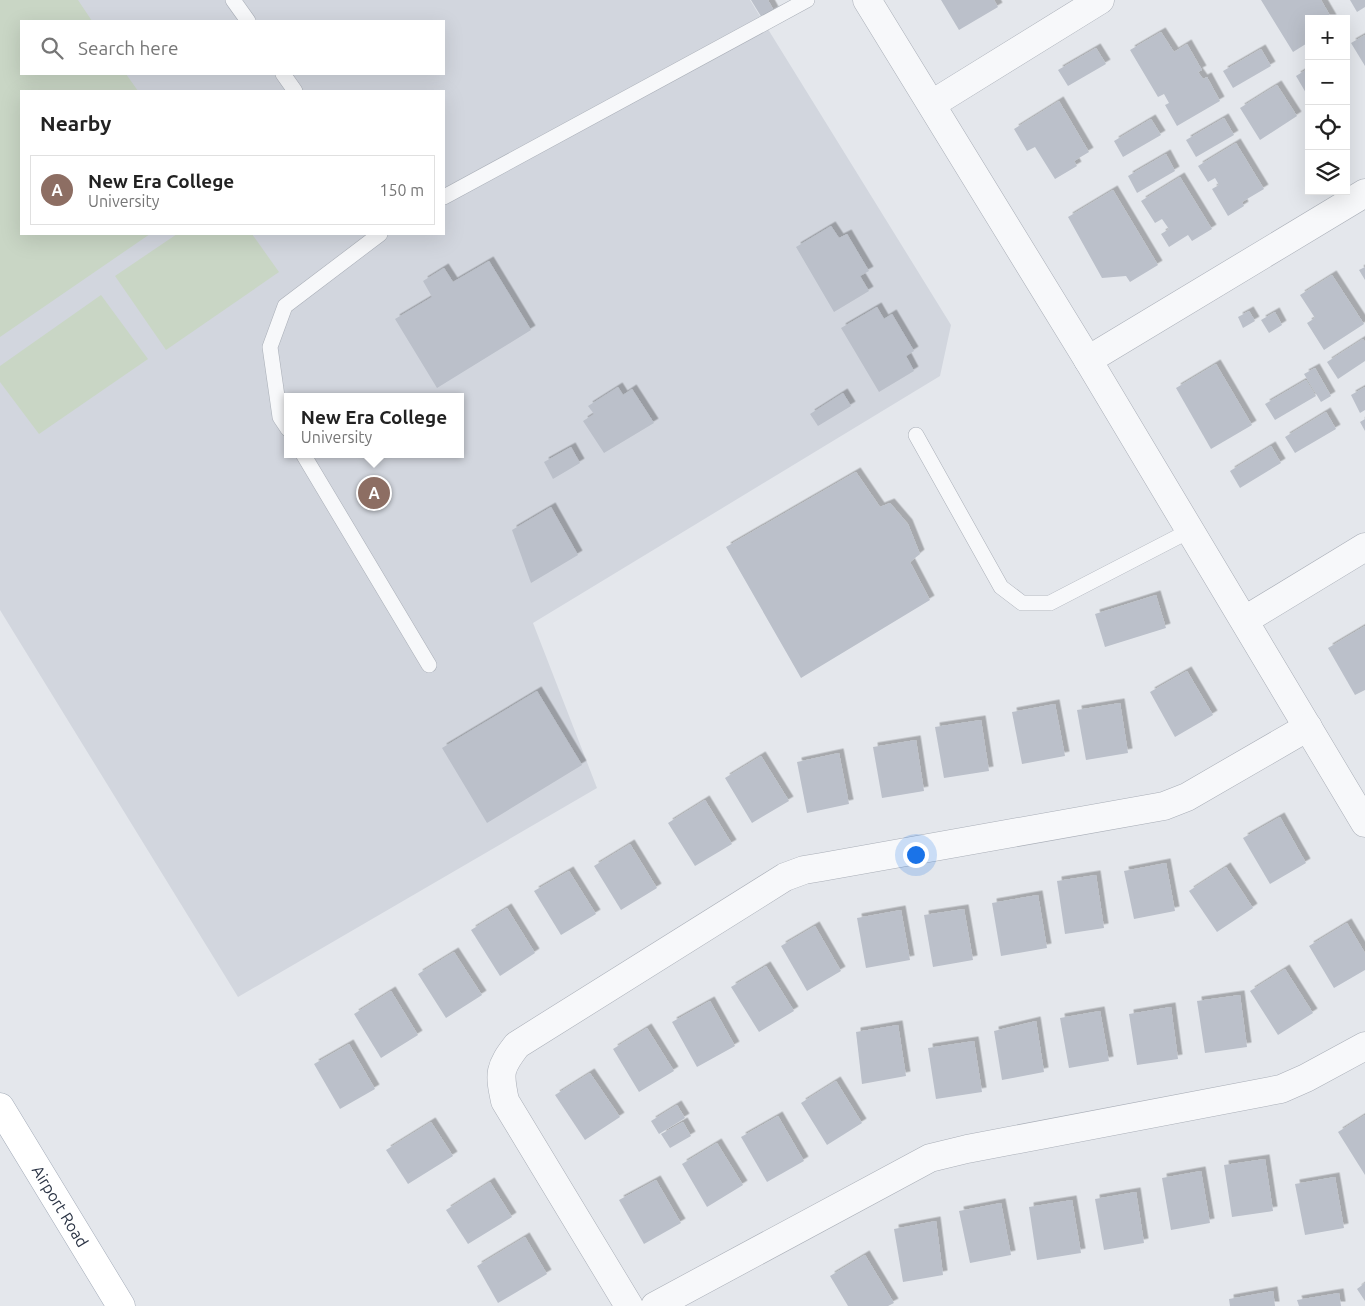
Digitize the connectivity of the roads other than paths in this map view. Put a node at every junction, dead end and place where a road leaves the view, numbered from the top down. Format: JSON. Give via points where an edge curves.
{"nodes":[{"id":1,"x":233,"y":0,"type":"edge"},
{"id":2,"x":807,"y":0,"type":"edge"},
{"id":3,"x":866,"y":0,"type":"edge"},
{"id":4,"x":1100,"y":0,"type":"edge"},
{"id":5,"x":247,"y":20,"type":"edge"},
{"id":6,"x":285,"y":75,"type":"edge"},
{"id":7,"x":294,"y":90,"type":"edge"},
{"id":8,"x":932,"y":104,"type":"junction"},
{"id":9,"x":1365,"y":193,"type":"edge"},
{"id":10,"x":445,"y":197,"type":"edge"},
{"id":11,"x":379,"y":235,"type":"edge"},
{"id":12,"x":1088,"y":360,"type":"junction"},
{"id":13,"x":284,"y":422,"type":"edge"},
{"id":14,"x":916,"y":435,"type":"dead end"},
{"id":15,"x":305,"y":458,"type":"edge"},
{"id":16,"x":1191,"y":530,"type":"junction"},
{"id":17,"x":1365,"y":547,"type":"edge"},
{"id":18,"x":1245,"y":620,"type":"junction"},
{"id":19,"x":429,"y":665,"type":"dead end"},
{"id":20,"x":1308,"y":727,"type":"junction"},
{"id":21,"x":1365,"y":823,"type":"edge"},
{"id":22,"x":1365,"y":1046,"type":"edge"},
{"id":23,"x":0,"y":1106,"type":"edge"},
{"id":24,"x":121,"y":1306,"type":"edge"},
{"id":25,"x":629,"y":1306,"type":"edge"},
{"id":26,"x":654,"y":1306,"type":"edge"}],
"edges":[{"from":1,"to":5,"type":"lane"},
{"from":2,"to":10,"type":"lane"},
{"from":3,"to":8,"type":"street"},
{"from":4,"to":8,"type":"street"},
{"from":6,"to":7,"type":"lane"},
{"from":8,"to":12,"type":"street"},
{"from":9,"to":12,"type":"street"},
{"from":11,"to":13,"type":"lane","via":[[285,306],[270,347],[280,416]]},
{"from":12,"to":16,"type":"street"},
{"from":14,"to":16,"type":"lane","via":[[1001,587],[1022,603],[1050,603]]},
{"from":15,"to":19,"type":"lane"},
{"from":16,"to":18,"type":"street"},
{"from":17,"to":18,"type":"street"},
{"from":18,"to":20,"type":"street"},
{"from":20,"to":21,"type":"street"},
{"from":20,"to":25,"type":"street","via":[[1187,797],[1164,806],[804,870],[785,877],[517,1045],[505,1060],[500,1079],[505,1101]]},
{"from":22,"to":26,"type":"street","via":[[1281,1088],[930,1158]]},
{"from":23,"to":24,"type":"main road","name":"Airport Road"}]}
